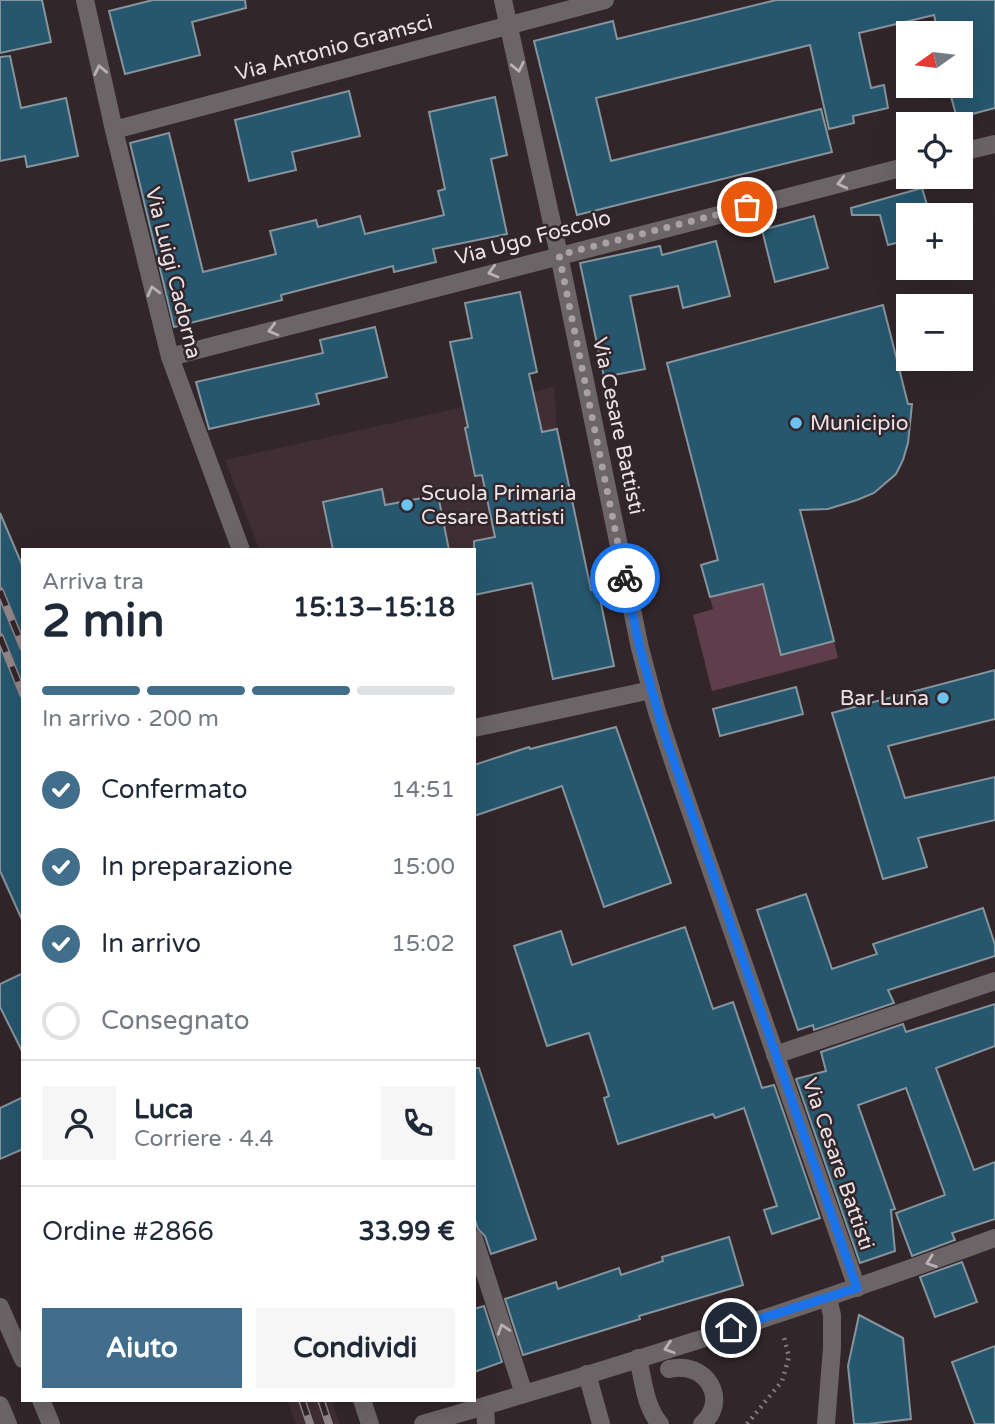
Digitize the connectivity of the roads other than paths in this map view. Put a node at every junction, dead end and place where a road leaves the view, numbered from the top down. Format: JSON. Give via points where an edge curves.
{"nodes":[{"id":1,"x":85,"y":0,"type":"edge"},
{"id":2,"x":503,"y":0,"type":"edge"},
{"id":3,"x":605,"y":0,"type":"edge"},
{"id":4,"x":509,"y":25,"type":"junction"},
{"id":5,"x":114,"y":130,"type":"junction"},
{"id":6,"x":995,"y":144,"type":"edge"},
{"id":7,"x":973,"y":149,"type":"edge"},
{"id":8,"x":896,"y":169,"type":"edge"},
{"id":9,"x":559,"y":255,"type":"junction"},
{"id":10,"x":170,"y":357,"type":"junction"},
{"id":11,"x":240,"y":548,"type":"edge"},
{"id":12,"x":651,"y":690,"type":"junction"},
{"id":13,"x":476,"y":728,"type":"edge"},
{"id":14,"x":995,"y":981,"type":"edge"},
{"id":15,"x":775,"y":1055,"type":"junction"},
{"id":16,"x":995,"y":1238,"type":"edge"},
{"id":17,"x":476,"y":1245,"type":"edge"},
{"id":18,"x":857,"y":1288,"type":"junction"},
{"id":19,"x":828,"y":1298,"type":"junction"},
{"id":20,"x":0,"y":1307,"type":"edge"},
{"id":21,"x":21,"y":1354,"type":"edge"},
{"id":22,"x":638,"y":1358,"type":"junction"},
{"id":23,"x":669,"y":1369,"type":"dead end"},
{"id":24,"x":587,"y":1374,"type":"junction"},
{"id":25,"x":524,"y":1394,"type":"junction"},
{"id":26,"x":42,"y":1402,"type":"edge"},
{"id":27,"x":363,"y":1402,"type":"edge"},
{"id":28,"x":0,"y":1405,"type":"edge"},
{"id":29,"x":485,"y":1415,"type":"edge"},
{"id":30,"x":8,"y":1424,"type":"edge"},
{"id":31,"x":51,"y":1424,"type":"edge"},
{"id":32,"x":370,"y":1424,"type":"edge"},
{"id":33,"x":423,"y":1424,"type":"edge"},
{"id":34,"x":601,"y":1424,"type":"edge"},
{"id":35,"x":660,"y":1424,"type":"edge"},
{"id":36,"x":702,"y":1424,"type":"edge"},
{"id":37,"x":826,"y":1424,"type":"edge"}],
"edges":[{"from":5,"to":1,"type":"street","name":"Via Luigi Cadorna","one_way":true},
{"from":2,"to":4,"type":"street","name":"Via Cesare Battisti"},
{"from":3,"to":4,"type":"street","name":"Via Antonio Gramsci"},
{"from":4,"to":5,"type":"street","name":"Via Antonio Gramsci"},
{"from":4,"to":9,"type":"street","name":"Via Cesare Battisti","one_way":true},
{"from":10,"to":5,"type":"street","name":"Via Luigi Cadorna","one_way":true},
{"from":6,"to":7,"type":"street"},
{"from":8,"to":9,"type":"street","name":"Via Ugo Foscolo","one_way":true},
{"from":9,"to":10,"type":"street","name":"Via Ugo Foscolo","one_way":true},
{"from":9,"to":12,"type":"street","name":"Via Cesare Battisti"},
{"from":10,"to":11,"type":"street","name":"Via Luigi Cadorna"},
{"from":12,"to":13,"type":"street"},
{"from":12,"to":15,"type":"street","name":"Via Cesare Battisti"},
{"from":14,"to":15,"type":"street"},
{"from":15,"to":18,"type":"street","name":"Via Cesare Battisti"},
{"from":16,"to":18,"type":"street","one_way":true},
{"from":25,"to":17,"type":"street","one_way":true},
{"from":18,"to":19,"type":"street"},
{"from":19,"to":22,"type":"street","one_way":true},
{"from":19,"to":37,"type":"street","via":[[832,1348]]},
{"from":20,"to":21,"type":"street"},
{"from":22,"to":24,"type":"street"},
{"from":22,"to":35,"type":"street","via":[[650,1406]]},
{"from":23,"to":36,"type":"street","via":[[690,1368],[708,1380],[714,1400]]},
{"from":24,"to":25,"type":"street"},
{"from":24,"to":34,"type":"street"},
{"from":25,"to":29,"type":"street"},
{"from":26,"to":31,"type":"street"},
{"from":27,"to":32,"type":"street"},
{"from":28,"to":30,"type":"street"},
{"from":29,"to":33,"type":"street"}]}
